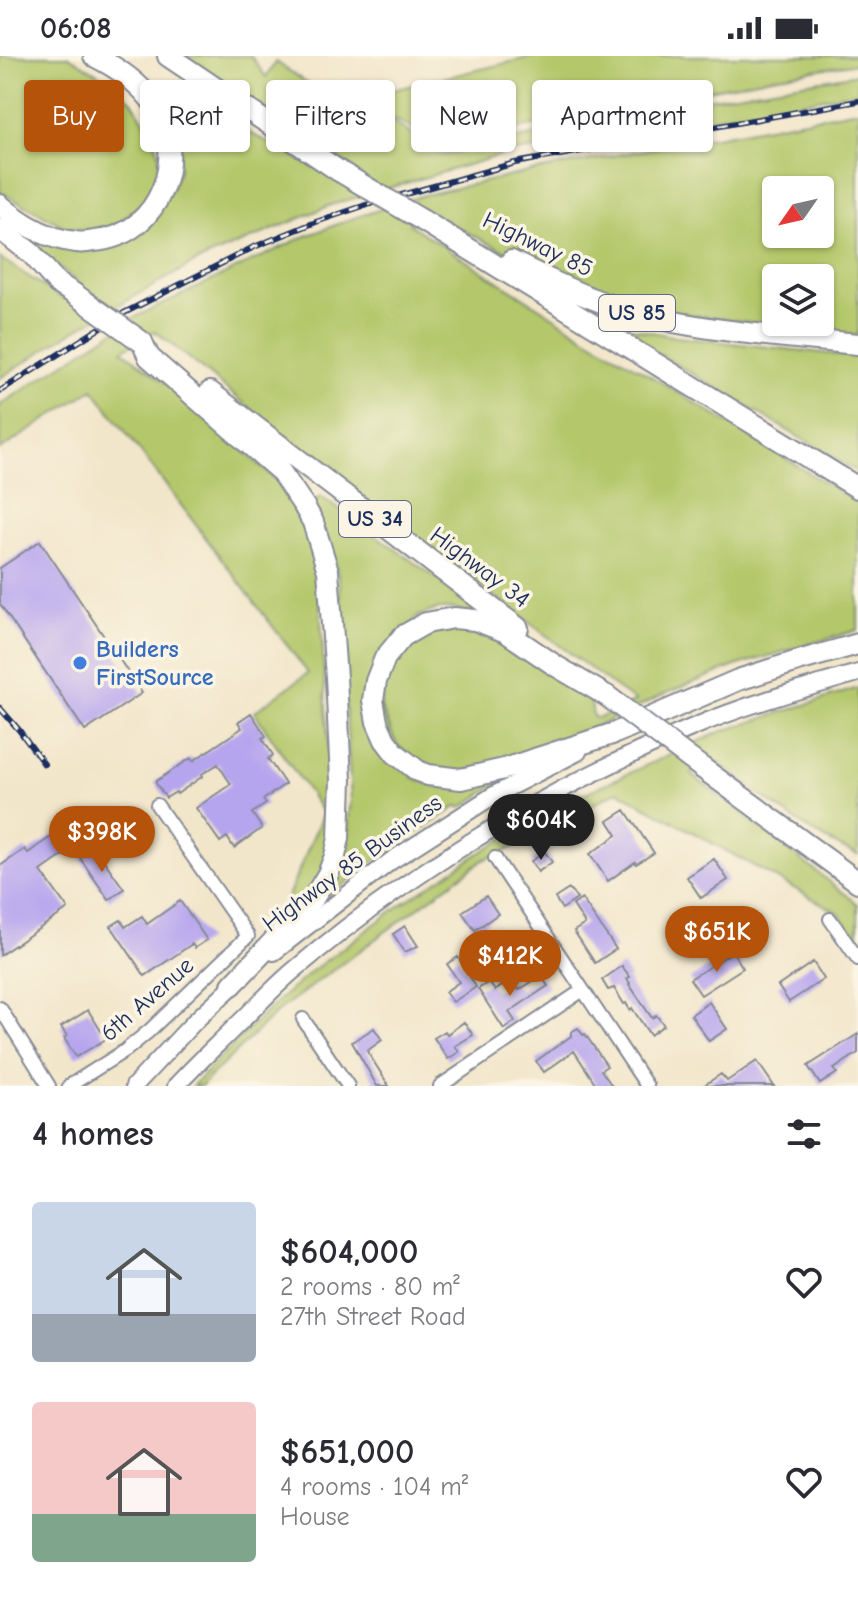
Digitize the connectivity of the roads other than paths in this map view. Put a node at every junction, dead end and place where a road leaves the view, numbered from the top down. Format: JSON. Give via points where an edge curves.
{"nodes":[{"id":1,"x":94,"y":56,"type":"edge"},
{"id":2,"x":154,"y":56,"type":"edge"},
{"id":3,"x":168,"y":56,"type":"edge"},
{"id":4,"x":192,"y":74,"type":"junction"},
{"id":5,"x":0,"y":205,"type":"edge"},
{"id":6,"x":427,"y":223,"type":"junction"},
{"id":7,"x":0,"y":229,"type":"edge"},
{"id":8,"x":0,"y":244,"type":"edge"},
{"id":9,"x":65,"y":288,"type":"junction"},
{"id":10,"x":142,"y":342,"type":"junction"},
{"id":11,"x":858,"y":344,"type":"edge"},
{"id":12,"x":858,"y":488,"type":"edge"},
{"id":13,"x":858,"y":644,"type":"edge"},
{"id":14,"x":858,"y":673,"type":"edge"},
{"id":15,"x":607,"y":696,"type":"junction"},
{"id":16,"x":615,"y":733,"type":"junction"},
{"id":17,"x":157,"y":805,"type":"dead end"},
{"id":18,"x":815,"y":850,"type":"junction"},
{"id":19,"x":495,"y":858,"type":"dead end"},
{"id":20,"x":858,"y":865,"type":"edge"},
{"id":21,"x":858,"y":882,"type":"edge"},
{"id":22,"x":830,"y":919,"type":"dead end"},
{"id":23,"x":858,"y":959,"type":"edge"},
{"id":24,"x":232,"y":985,"type":"junction"},
{"id":25,"x":583,"y":990,"type":"junction"},
{"id":26,"x":0,"y":1008,"type":"edge"},
{"id":27,"x":303,"y":1019,"type":"dead end"},
{"id":28,"x":49,"y":1086,"type":"edge"},
{"id":29,"x":69,"y":1086,"type":"edge"},
{"id":30,"x":134,"y":1086,"type":"edge"},
{"id":31,"x":176,"y":1086,"type":"edge"},
{"id":32,"x":348,"y":1086,"type":"edge"},
{"id":33,"x":440,"y":1086,"type":"edge"},
{"id":34,"x":647,"y":1086,"type":"edge"}],
"edges":[{"from":1,"to":5,"type":"highway","via":[[130,78],[161,115],[170,159],[155,206],[129,230],[106,240],[77,243],[37,231]]},
{"from":2,"to":4,"type":"highway"},
{"from":3,"to":4,"type":"highway"},
{"from":4,"to":6,"type":"highway","bridge":true},
{"from":6,"to":11,"type":"highway","name":"Highway 85","number":"US 85","via":[[597,301],[654,318]]},
{"from":6,"to":12,"type":"highway"},
{"from":7,"to":9,"type":"highway","name":"Highway 34","number":"US 34"},
{"from":8,"to":9,"type":"highway"},
{"from":9,"to":10,"type":"highway","name":"Highway 34","number":"US 34","bridge":true},
{"from":10,"to":15,"type":"highway","name":"Highway 34","number":"US 34"},
{"from":10,"to":24,"type":"highway","via":[[149,357],[280,471],[313,522],[328,571],[341,780],[335,856],[313,899]]},
{"from":13,"to":16,"type":"highway","name":"Highway 85 Business","via":[[738,680]]},
{"from":14,"to":31,"type":"main road","name":"Highway 85 Business","via":[[691,728],[540,800],[482,835],[353,922],[291,973]]},
{"from":15,"to":16,"type":"highway","via":[[506,632],[454,618],[426,623],[403,636],[385,658],[373,700],[377,722],[395,753],[418,771],[452,779],[489,773]]},
{"from":15,"to":18,"type":"highway","name":"Highway 34","number":"US 34","bridge":true},
{"from":16,"to":24,"type":"main road","name":"Highway 85 Business","via":[[494,795],[391,861]]},
{"from":17,"to":29,"type":"street","name":"6th Avenue","via":[[248,936],[137,1041]]},
{"from":18,"to":20,"type":"highway"},
{"from":18,"to":21,"type":"highway","name":"Highway 34","number":"US 34"},
{"from":19,"to":25,"type":"street"},
{"from":22,"to":23,"type":"street"},
{"from":24,"to":30,"type":"main road","name":"Highway 85 Business"},
{"from":25,"to":33,"type":"street"},
{"from":25,"to":34,"type":"street"},
{"from":26,"to":28,"type":"street"},
{"from":27,"to":32,"type":"street"}]}
